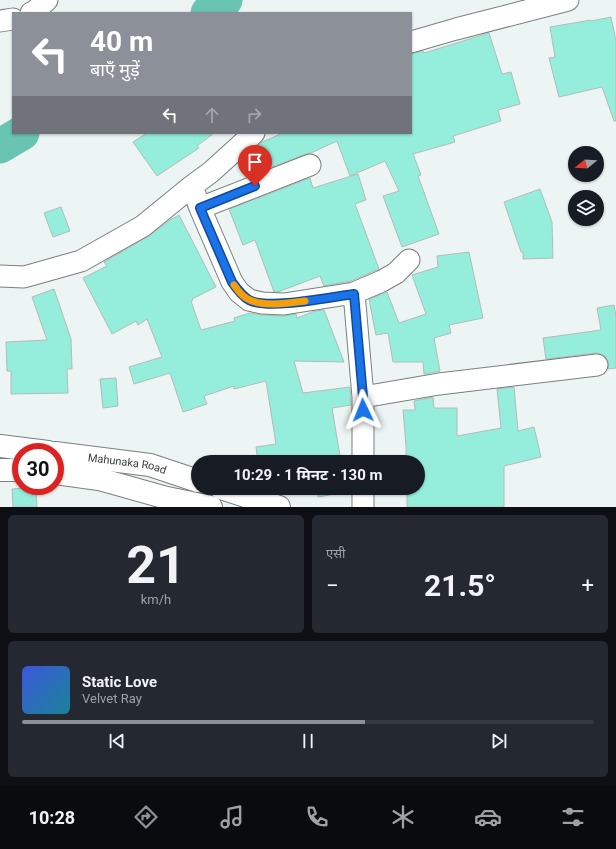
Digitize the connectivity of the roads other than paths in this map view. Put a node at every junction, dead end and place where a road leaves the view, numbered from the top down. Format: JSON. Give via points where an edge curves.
{"nodes":[{"id":1,"x":47,"y":0,"type":"edge"},
{"id":2,"x":568,"y":0,"type":"edge"},
{"id":3,"x":510,"y":7,"type":"edge"},
{"id":4,"x":35,"y":12,"type":"edge"},
{"id":5,"x":12,"y":19,"type":"edge"},
{"id":6,"x":0,"y":21,"type":"edge"},
{"id":7,"x":412,"y":42,"type":"edge"},
{"id":8,"x":253,"y":134,"type":"edge"},
{"id":9,"x":310,"y":165,"type":"dead end"},
{"id":10,"x":192,"y":186,"type":"junction"},
{"id":11,"x":200,"y":208,"type":"junction"},
{"id":12,"x":409,"y":260,"type":"dead end"},
{"id":13,"x":0,"y":276,"type":"edge"},
{"id":14,"x":354,"y":294,"type":"junction"},
{"id":15,"x":597,"y":365,"type":"dead end"},
{"id":16,"x":363,"y":397,"type":"junction"},
{"id":17,"x":0,"y":446,"type":"edge"},
{"id":18,"x":12,"y":448,"type":"edge"},
{"id":19,"x":64,"y":454,"type":"edge"},
{"id":20,"x":363,"y":455,"type":"edge"},
{"id":21,"x":0,"y":470,"type":"edge"},
{"id":22,"x":12,"y":470,"type":"edge"},
{"id":23,"x":64,"y":474,"type":"edge"},
{"id":24,"x":191,"y":479,"type":"edge"},
{"id":25,"x":242,"y":495,"type":"edge"},
{"id":26,"x":363,"y":495,"type":"edge"},
{"id":27,"x":211,"y":507,"type":"edge"},
{"id":28,"x":279,"y":507,"type":"edge"},
{"id":29,"x":363,"y":507,"type":"edge"}],
"edges":[{"from":1,"to":4,"type":"street"},
{"from":2,"to":3,"type":"street"},
{"from":3,"to":7,"type":"street"},
{"from":5,"to":6,"type":"street"},
{"from":8,"to":10,"type":"street"},
{"from":9,"to":11,"type":"street"},
{"from":10,"to":11,"type":"street"},
{"from":10,"to":13,"type":"street","via":[[143,226],[81,261],[24,277]]},
{"from":11,"to":14,"type":"street","via":[[232,282],[239,292],[250,300],[284,304]]},
{"from":12,"to":14,"type":"street","via":[[396,273]]},
{"from":14,"to":16,"type":"street"},
{"from":15,"to":16,"type":"street","via":[[439,384]]},
{"from":16,"to":20,"type":"street"},
{"from":17,"to":18,"type":"main road"},
{"from":19,"to":24,"type":"main road","name":"Mahunaka Road","via":[[150,465]]},
{"from":21,"to":22,"type":"main road"},
{"from":23,"to":27,"type":"main road","via":[[100,479],[167,498]]},
{"from":25,"to":28,"type":"main road"},
{"from":26,"to":29,"type":"street"}]}
